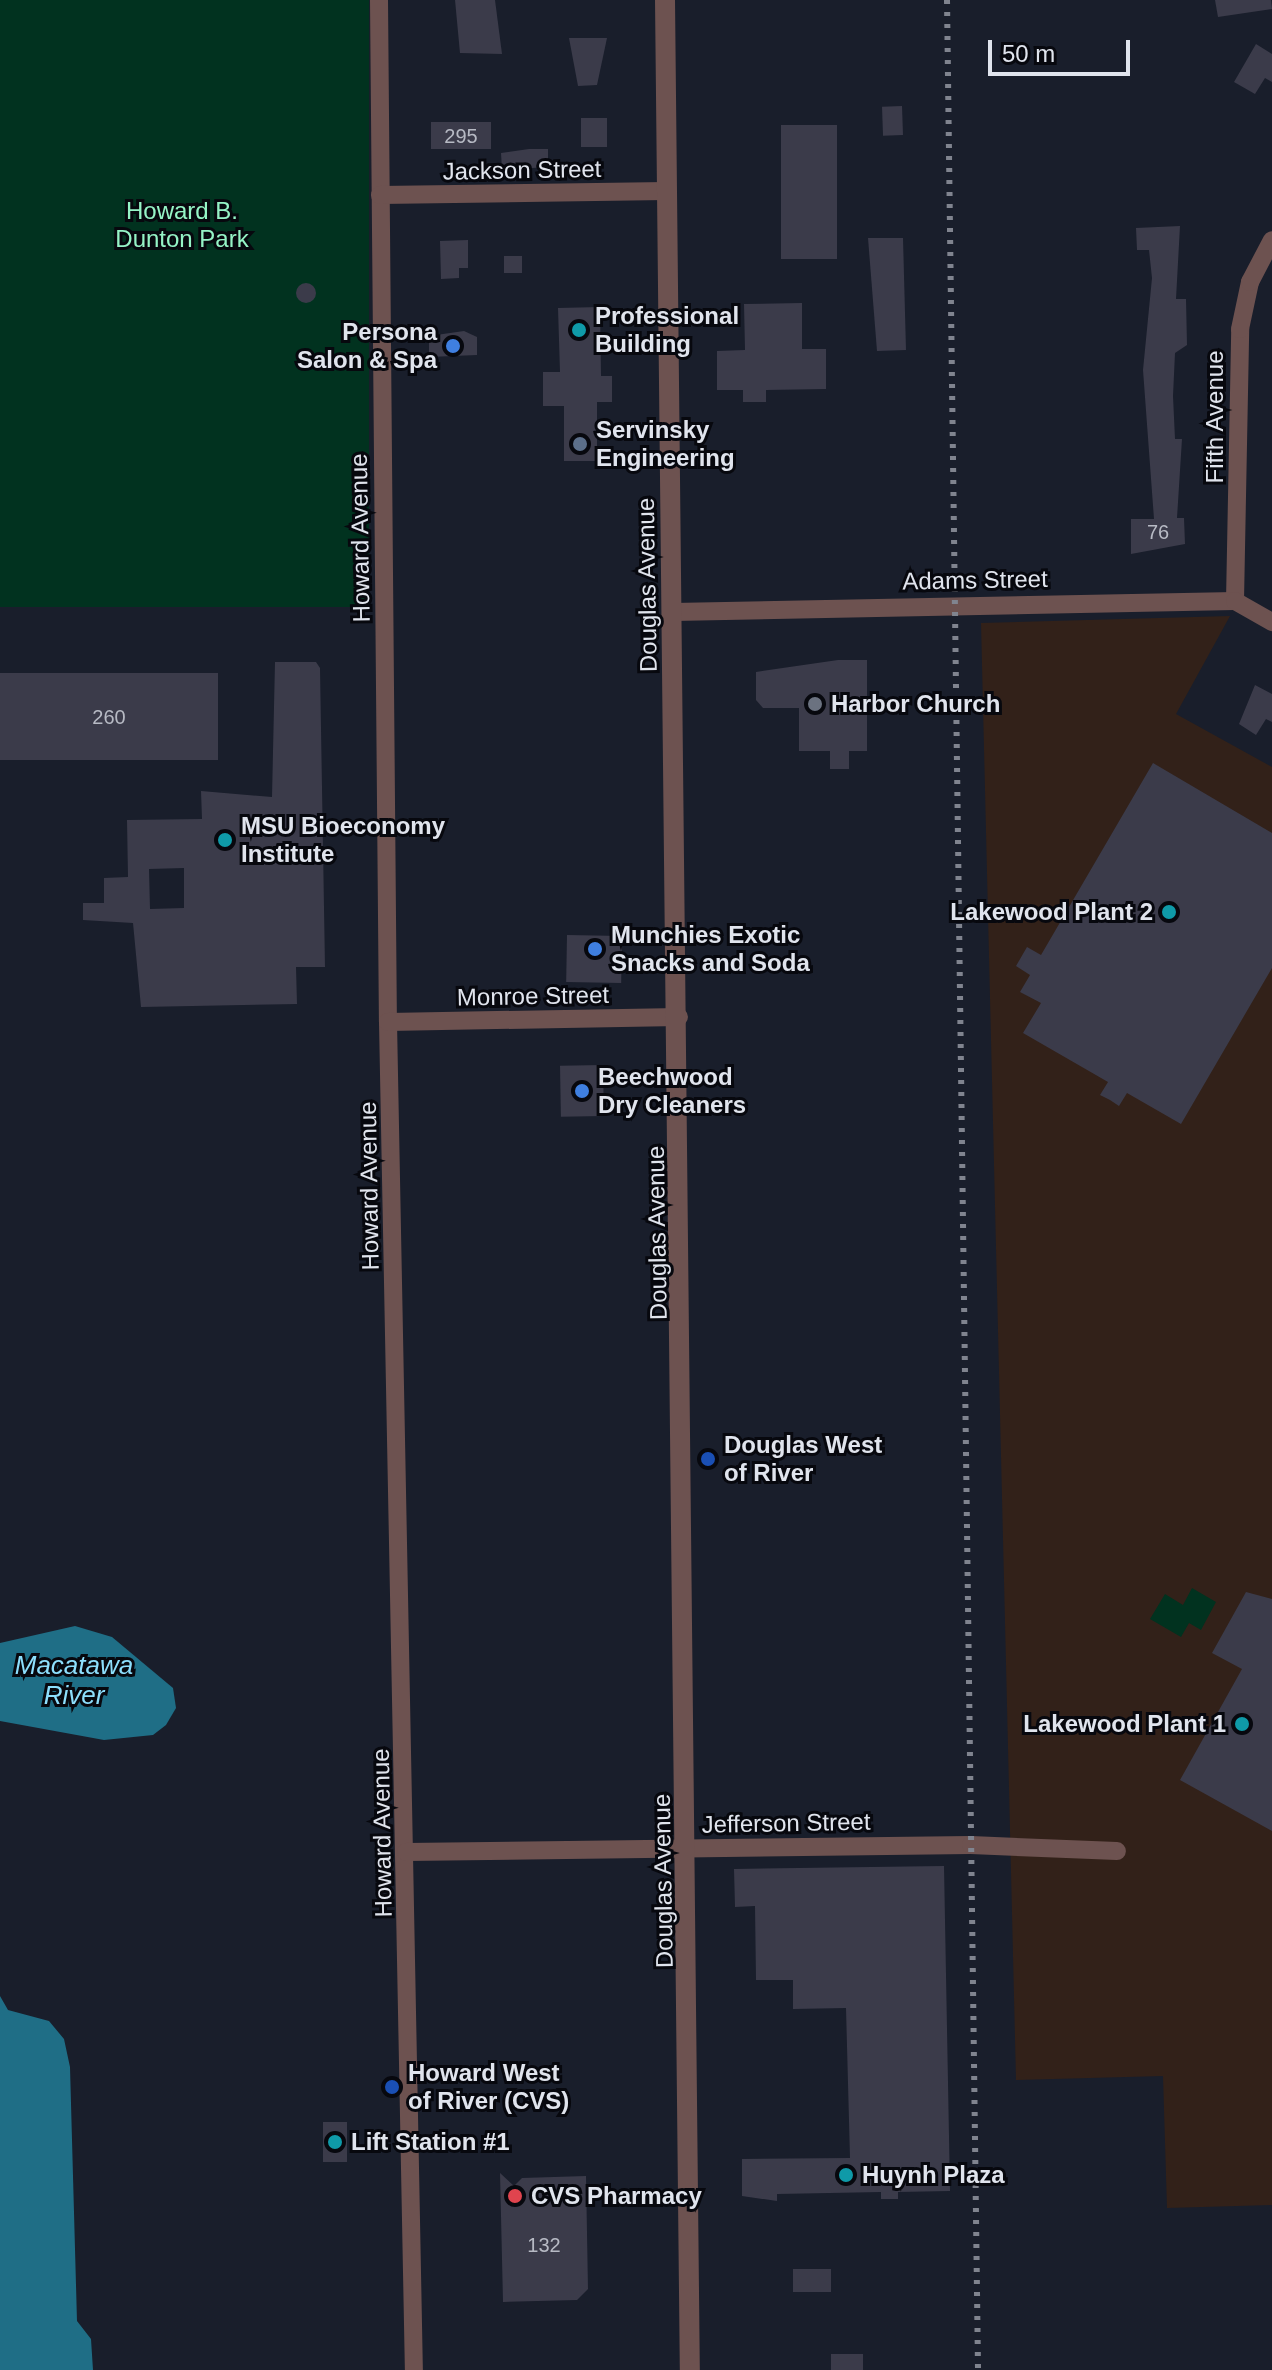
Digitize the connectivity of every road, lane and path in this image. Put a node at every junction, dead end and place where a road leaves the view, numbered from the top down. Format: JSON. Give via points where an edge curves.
{"nodes":[{"id":1,"x":379,"y":0,"type":"edge"},
{"id":2,"x":665,"y":0,"type":"edge"},
{"id":3,"x":666,"y":191,"type":"junction"},
{"id":4,"x":380,"y":195,"type":"junction"},
{"id":5,"x":1272,"y":240,"type":"edge"},
{"id":6,"x":1235,"y":601,"type":"junction"},
{"id":7,"x":673,"y":612,"type":"junction"},
{"id":8,"x":1272,"y":622,"type":"edge"},
{"id":9,"x":679,"y":1017,"type":"junction"},
{"id":10,"x":388,"y":1022,"type":"junction"},
{"id":11,"x":688,"y":1848,"type":"junction"},
{"id":12,"x":1117,"y":1851,"type":"dead end"},
{"id":13,"x":406,"y":1852,"type":"junction"},
{"id":14,"x":414,"y":2370,"type":"edge"},
{"id":15,"x":690,"y":2370,"type":"edge"}],
"edges":[{"from":1,"to":4,"type":"street","name":"Howard Avenue"},
{"from":2,"to":3,"type":"street","name":"Douglas Avenue"},
{"from":3,"to":4,"type":"street","name":"Jackson Street"},
{"from":3,"to":7,"type":"street","name":"Douglas Avenue"},
{"from":4,"to":10,"type":"street","name":"Howard Avenue"},
{"from":5,"to":6,"type":"street","name":"Fifth Avenue","via":[[1250,282],[1240,329]]},
{"from":6,"to":7,"type":"street","name":"Adams Street"},
{"from":6,"to":8,"type":"street"},
{"from":7,"to":9,"type":"street","name":"Douglas Avenue"},
{"from":9,"to":10,"type":"street","name":"Monroe Street"},
{"from":9,"to":11,"type":"street","name":"Douglas Avenue"},
{"from":10,"to":13,"type":"street","name":"Howard Avenue"},
{"from":11,"to":12,"type":"street","name":"Jefferson Street"},
{"from":11,"to":13,"type":"street","name":"Jefferson Street"},
{"from":11,"to":15,"type":"street","name":"Douglas Avenue"},
{"from":13,"to":14,"type":"street","name":"Howard Avenue"}]}
